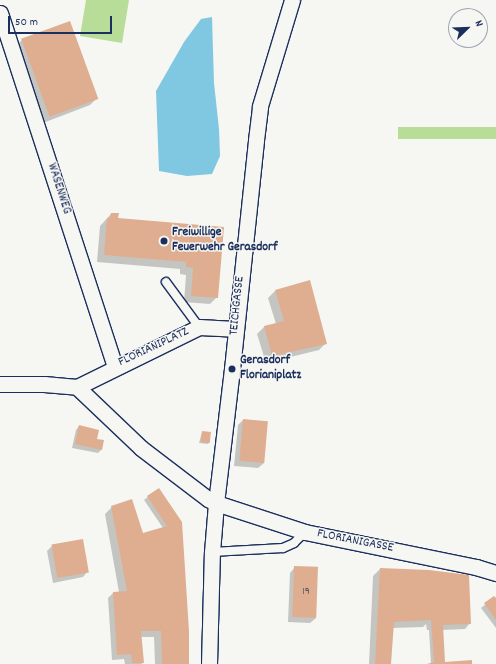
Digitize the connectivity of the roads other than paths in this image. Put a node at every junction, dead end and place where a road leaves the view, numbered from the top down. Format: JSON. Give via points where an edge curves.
{"nodes":[{"id":1,"x":292,"y":0,"type":"edge"},
{"id":2,"x":0,"y":13,"type":"edge"},
{"id":3,"x":166,"y":282,"type":"dead end"},
{"id":4,"x":199,"y":327,"type":"junction"},
{"id":5,"x":235,"y":329,"type":"junction"},
{"id":6,"x":115,"y":367,"type":"junction"},
{"id":7,"x":0,"y":384,"type":"edge"},
{"id":8,"x":77,"y":387,"type":"junction"},
{"id":9,"x":216,"y":503,"type":"junction"},
{"id":10,"x":305,"y":532,"type":"junction"},
{"id":11,"x":212,"y":552,"type":"junction"},
{"id":12,"x":496,"y":573,"type":"edge"},
{"id":13,"x":209,"y":664,"type":"edge"}],
"edges":[{"from":1,"to":5,"type":"street","name":"TEICHGASSE","via":[[260,106]]},
{"from":2,"to":6,"type":"street","name":"WASENWEG"},
{"from":3,"to":4,"type":"lane"},
{"from":4,"to":5,"type":"street","name":"FLORIANIPLATZ"},
{"from":4,"to":6,"type":"street","name":"FLORIANIPLATZ"},
{"from":5,"to":9,"type":"street","name":"TEICHGASSE"},
{"from":6,"to":8,"type":"street","name":"FLORIANIPLATZ"},
{"from":7,"to":8,"type":"street"},
{"from":8,"to":9,"type":"street","name":"FLORIANIGASSE","via":[[141,448]]},
{"from":9,"to":10,"type":"street","name":"FLORIANIGASSE"},
{"from":9,"to":11,"type":"street","name":"TEICHGASSE"},
{"from":10,"to":11,"type":"lane","via":[[294,543],[283,548]]},
{"from":10,"to":12,"type":"street","name":"FLORIANIGASSE"},
{"from":11,"to":13,"type":"street","name":"TEICHGASSE"}]}
